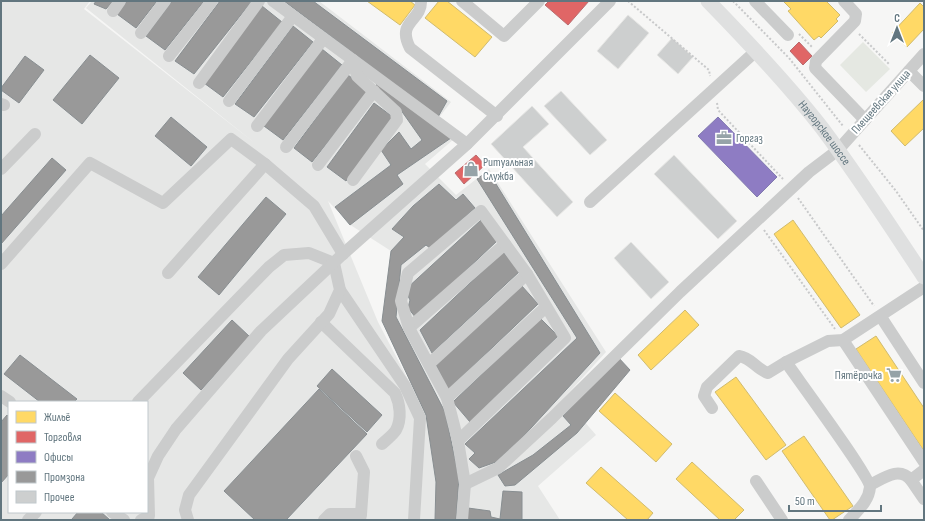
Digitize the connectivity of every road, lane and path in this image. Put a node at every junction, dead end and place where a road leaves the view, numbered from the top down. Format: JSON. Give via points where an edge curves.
{"nodes":[{"id":1,"x":165,"y":1,"type":"edge"},
{"id":2,"x":212,"y":1,"type":"edge"},
{"id":3,"x":259,"y":1,"type":"edge"},
{"id":4,"x":272,"y":1,"type":"edge"},
{"id":5,"x":421,"y":1,"type":"edge"},
{"id":6,"x":462,"y":1,"type":"edge"},
{"id":7,"x":538,"y":1,"type":"edge"},
{"id":8,"x":610,"y":1,"type":"edge"},
{"id":9,"x":628,"y":1,"type":"edge"},
{"id":10,"x":708,"y":1,"type":"edge"},
{"id":11,"x":733,"y":1,"type":"edge"},
{"id":12,"x":755,"y":1,"type":"edge"},
{"id":13,"x":844,"y":1,"type":"edge"},
{"id":14,"x":293,"y":16,"type":"junction"},
{"id":15,"x":852,"y":26,"type":"junction"},
{"id":16,"x":141,"y":32,"type":"dead end"},
{"id":17,"x":788,"y":35,"type":"dead end"},
{"id":18,"x":323,"y":39,"type":"junction"},
{"id":19,"x":756,"y":51,"type":"junction"},
{"id":20,"x":924,"y":54,"type":"edge"},
{"id":21,"x":170,"y":56,"type":"dead end"},
{"id":22,"x":353,"y":60,"type":"junction"},
{"id":23,"x":890,"y":65,"type":"dead end"},
{"id":24,"x":909,"y":71,"type":"junction"},
{"id":25,"x":199,"y":83,"type":"dead end"},
{"id":26,"x":924,"y":86,"type":"edge"},
{"id":27,"x":374,"y":91,"type":"junction"},
{"id":28,"x":714,"y":92,"type":"junction"},
{"id":29,"x":229,"y":101,"type":"dead end"},
{"id":30,"x":497,"y":116,"type":"junction"},
{"id":31,"x":864,"y":120,"type":"junction"},
{"id":32,"x":258,"y":126,"type":"dead end"},
{"id":33,"x":35,"y":134,"type":"dead end"},
{"id":34,"x":851,"y":135,"type":"junction"},
{"id":35,"x":467,"y":144,"type":"junction"},
{"id":36,"x":286,"y":147,"type":"dead end"},
{"id":37,"x":838,"y":150,"type":"junction"},
{"id":38,"x":265,"y":164,"type":"junction"},
{"id":39,"x":318,"y":165,"type":"dead end"},
{"id":40,"x":1,"y":170,"type":"edge"},
{"id":41,"x":354,"y":180,"type":"dead end"},
{"id":42,"x":792,"y":188,"type":"junction"},
{"id":43,"x":590,"y":202,"type":"dead end"},
{"id":44,"x":757,"y":221,"type":"junction"},
{"id":45,"x":924,"y":231,"type":"edge"},
{"id":46,"x":505,"y":244,"type":"junction"},
{"id":47,"x":343,"y":254,"type":"junction"},
{"id":48,"x":334,"y":263,"type":"junction"},
{"id":49,"x":1,"y":264,"type":"edge"},
{"id":50,"x":168,"y":272,"type":"dead end"},
{"id":51,"x":527,"y":274,"type":"junction"},
{"id":52,"x":924,"y":277,"type":"edge"},
{"id":53,"x":924,"y":287,"type":"edge"},
{"id":54,"x":340,"y":290,"type":"junction"},
{"id":55,"x":546,"y":307,"type":"junction"},
{"id":56,"x":881,"y":317,"type":"junction"},
{"id":57,"x":321,"y":322,"type":"junction"},
{"id":58,"x":409,"y":328,"type":"junction"},
{"id":59,"x":843,"y":340,"type":"junction"},
{"id":60,"x":786,"y":362,"type":"junction"},
{"id":61,"x":429,"y":364,"type":"junction"},
{"id":62,"x":923,"y":381,"type":"edge"},
{"id":63,"x":447,"y":398,"type":"junction"},
{"id":64,"x":139,"y":401,"type":"edge"},
{"id":65,"x":712,"y":408,"type":"dead end"},
{"id":66,"x":458,"y":440,"type":"junction"},
{"id":67,"x":382,"y":444,"type":"dead end"},
{"id":68,"x":356,"y":456,"type":"dead end"},
{"id":69,"x":924,"y":462,"type":"edge"},
{"id":70,"x":924,"y":470,"type":"edge"},
{"id":71,"x":148,"y":478,"type":"edge"},
{"id":72,"x":911,"y":480,"type":"junction"},
{"id":73,"x":756,"y":481,"type":"dead end"},
{"id":74,"x":465,"y":484,"type":"junction"},
{"id":75,"x":870,"y":485,"type":"junction"},
{"id":76,"x":924,"y":499,"type":"edge"},
{"id":77,"x":114,"y":513,"type":"edge"},
{"id":78,"x":361,"y":517,"type":"edge"},
{"id":79,"x":124,"y":520,"type":"edge"},
{"id":80,"x":188,"y":520,"type":"edge"},
{"id":81,"x":324,"y":520,"type":"edge"},
{"id":82,"x":414,"y":520,"type":"edge"},
{"id":83,"x":462,"y":520,"type":"edge"},
{"id":84,"x":782,"y":520,"type":"edge"},
{"id":85,"x":849,"y":520,"type":"edge"}],
"edges":[{"from":1,"to":16,"type":"street"},
{"from":2,"to":21,"type":"street"},
{"from":3,"to":25,"type":"street"},
{"from":4,"to":14,"type":"street"},
{"from":5,"to":30,"type":"street","via":[[421,6],[406,28],[404,38],[410,48]]},
{"from":6,"to":7,"type":"street","via":[[504,36]]},
{"from":8,"to":30,"type":"street"},
{"from":9,"to":28,"type":"path","via":[[709,70]]},
{"from":10,"to":19,"type":"main road","name":"Наугорское шоссе"},
{"from":11,"to":34,"type":"path","via":[[789,58]]},
{"from":12,"to":17,"type":"street"},
{"from":13,"to":15,"type":"street","via":[[856,14]]},
{"from":14,"to":18,"type":"street"},
{"from":14,"to":29,"type":"street"},
{"from":15,"to":23,"type":"path"},
{"from":15,"to":31,"type":"street","via":[[816,61],[815,68]]},
{"from":18,"to":22,"type":"street"},
{"from":18,"to":32,"type":"street"},
{"from":19,"to":28,"type":"street"},
{"from":19,"to":37,"type":"main road","name":"Наугорское шоссе","via":[[794,93]]},
{"from":20,"to":24,"type":"street","name":"Плещеевская улица"},
{"from":22,"to":27,"type":"street","via":[[357,76]]},
{"from":22,"to":35,"type":"street"},
{"from":22,"to":36,"type":"street"},
{"from":24,"to":26,"type":"street"},
{"from":24,"to":31,"type":"street","name":"Плещеевская улица"},
{"from":27,"to":39,"type":"street"},
{"from":27,"to":41,"type":"street","via":[[396,112],[397,120]]},
{"from":28,"to":42,"type":"path","via":[[718,110]]},
{"from":28,"to":43,"type":"street"},
{"from":30,"to":35,"type":"street"},
{"from":31,"to":34,"type":"street","name":"Плещеевская улица"},
{"from":33,"to":40,"type":"street"},
{"from":34,"to":37,"type":"street","name":"Плещеевская улица"},
{"from":34,"to":45,"type":"path"},
{"from":35,"to":47,"type":"street"},
{"from":37,"to":42,"type":"street","name":"Плещеевская улица"},
{"from":37,"to":52,"type":"main road","name":"Наугорское шоссе"},
{"from":38,"to":47,"type":"street","via":[[314,206]]},
{"from":38,"to":49,"type":"street","via":[[231,139],[163,203],[90,163]]},
{"from":38,"to":50,"type":"street"},
{"from":42,"to":44,"type":"street","name":"Плещеевская улица"},
{"from":42,"to":56,"type":"path"},
{"from":44,"to":59,"type":"path"},
{"from":44,"to":74,"type":"street","name":"Плещеевская улица","via":[[498,468]]},
{"from":46,"to":51,"type":"street"},
{"from":46,"to":58,"type":"street"},
{"from":46,"to":58,"type":"street","via":[[481,210],[408,273],[401,301]]},
{"from":47,"to":48,"type":"street"},
{"from":48,"to":54,"type":"street"},
{"from":48,"to":64,"type":"street","via":[[309,253],[284,255],[269,267]]},
{"from":48,"to":71,"type":"street","via":[[261,331],[176,429],[158,456]]},
{"from":51,"to":55,"type":"street"},
{"from":51,"to":61,"type":"street"},
{"from":53,"to":56,"type":"street"},
{"from":54,"to":57,"type":"street","via":[[329,314]]},
{"from":54,"to":82,"type":"street","via":[[405,386],[420,418]]},
{"from":55,"to":63,"type":"street"},
{"from":55,"to":66,"type":"street","via":[[565,338]]},
{"from":56,"to":59,"type":"street"},
{"from":56,"to":62,"type":"street"},
{"from":57,"to":67,"type":"street","via":[[395,393],[399,403],[396,430]]},
{"from":57,"to":80,"type":"street","via":[[288,359],[189,494],[185,510]]},
{"from":58,"to":61,"type":"street"},
{"from":59,"to":60,"type":"street","via":[[828,341]]},
{"from":59,"to":69,"type":"street"},
{"from":60,"to":65,"type":"street","via":[[768,373],[761,370],[748,357],[739,356],[707,387],[704,396]]},
{"from":60,"to":75,"type":"street"},
{"from":61,"to":63,"type":"street"},
{"from":63,"to":66,"type":"street"},
{"from":66,"to":74,"type":"street"},
{"from":68,"to":78,"type":"street","via":[[364,472]]},
{"from":70,"to":72,"type":"street"},
{"from":72,"to":75,"type":"street","via":[[900,472]]},
{"from":72,"to":76,"type":"street"},
{"from":73,"to":84,"type":"street"},
{"from":74,"to":83,"type":"street"},
{"from":75,"to":85,"type":"street","via":[[868,498]]},
{"from":77,"to":79,"type":"street"},
{"from":78,"to":81,"type":"street","via":[[330,514]]}]}
